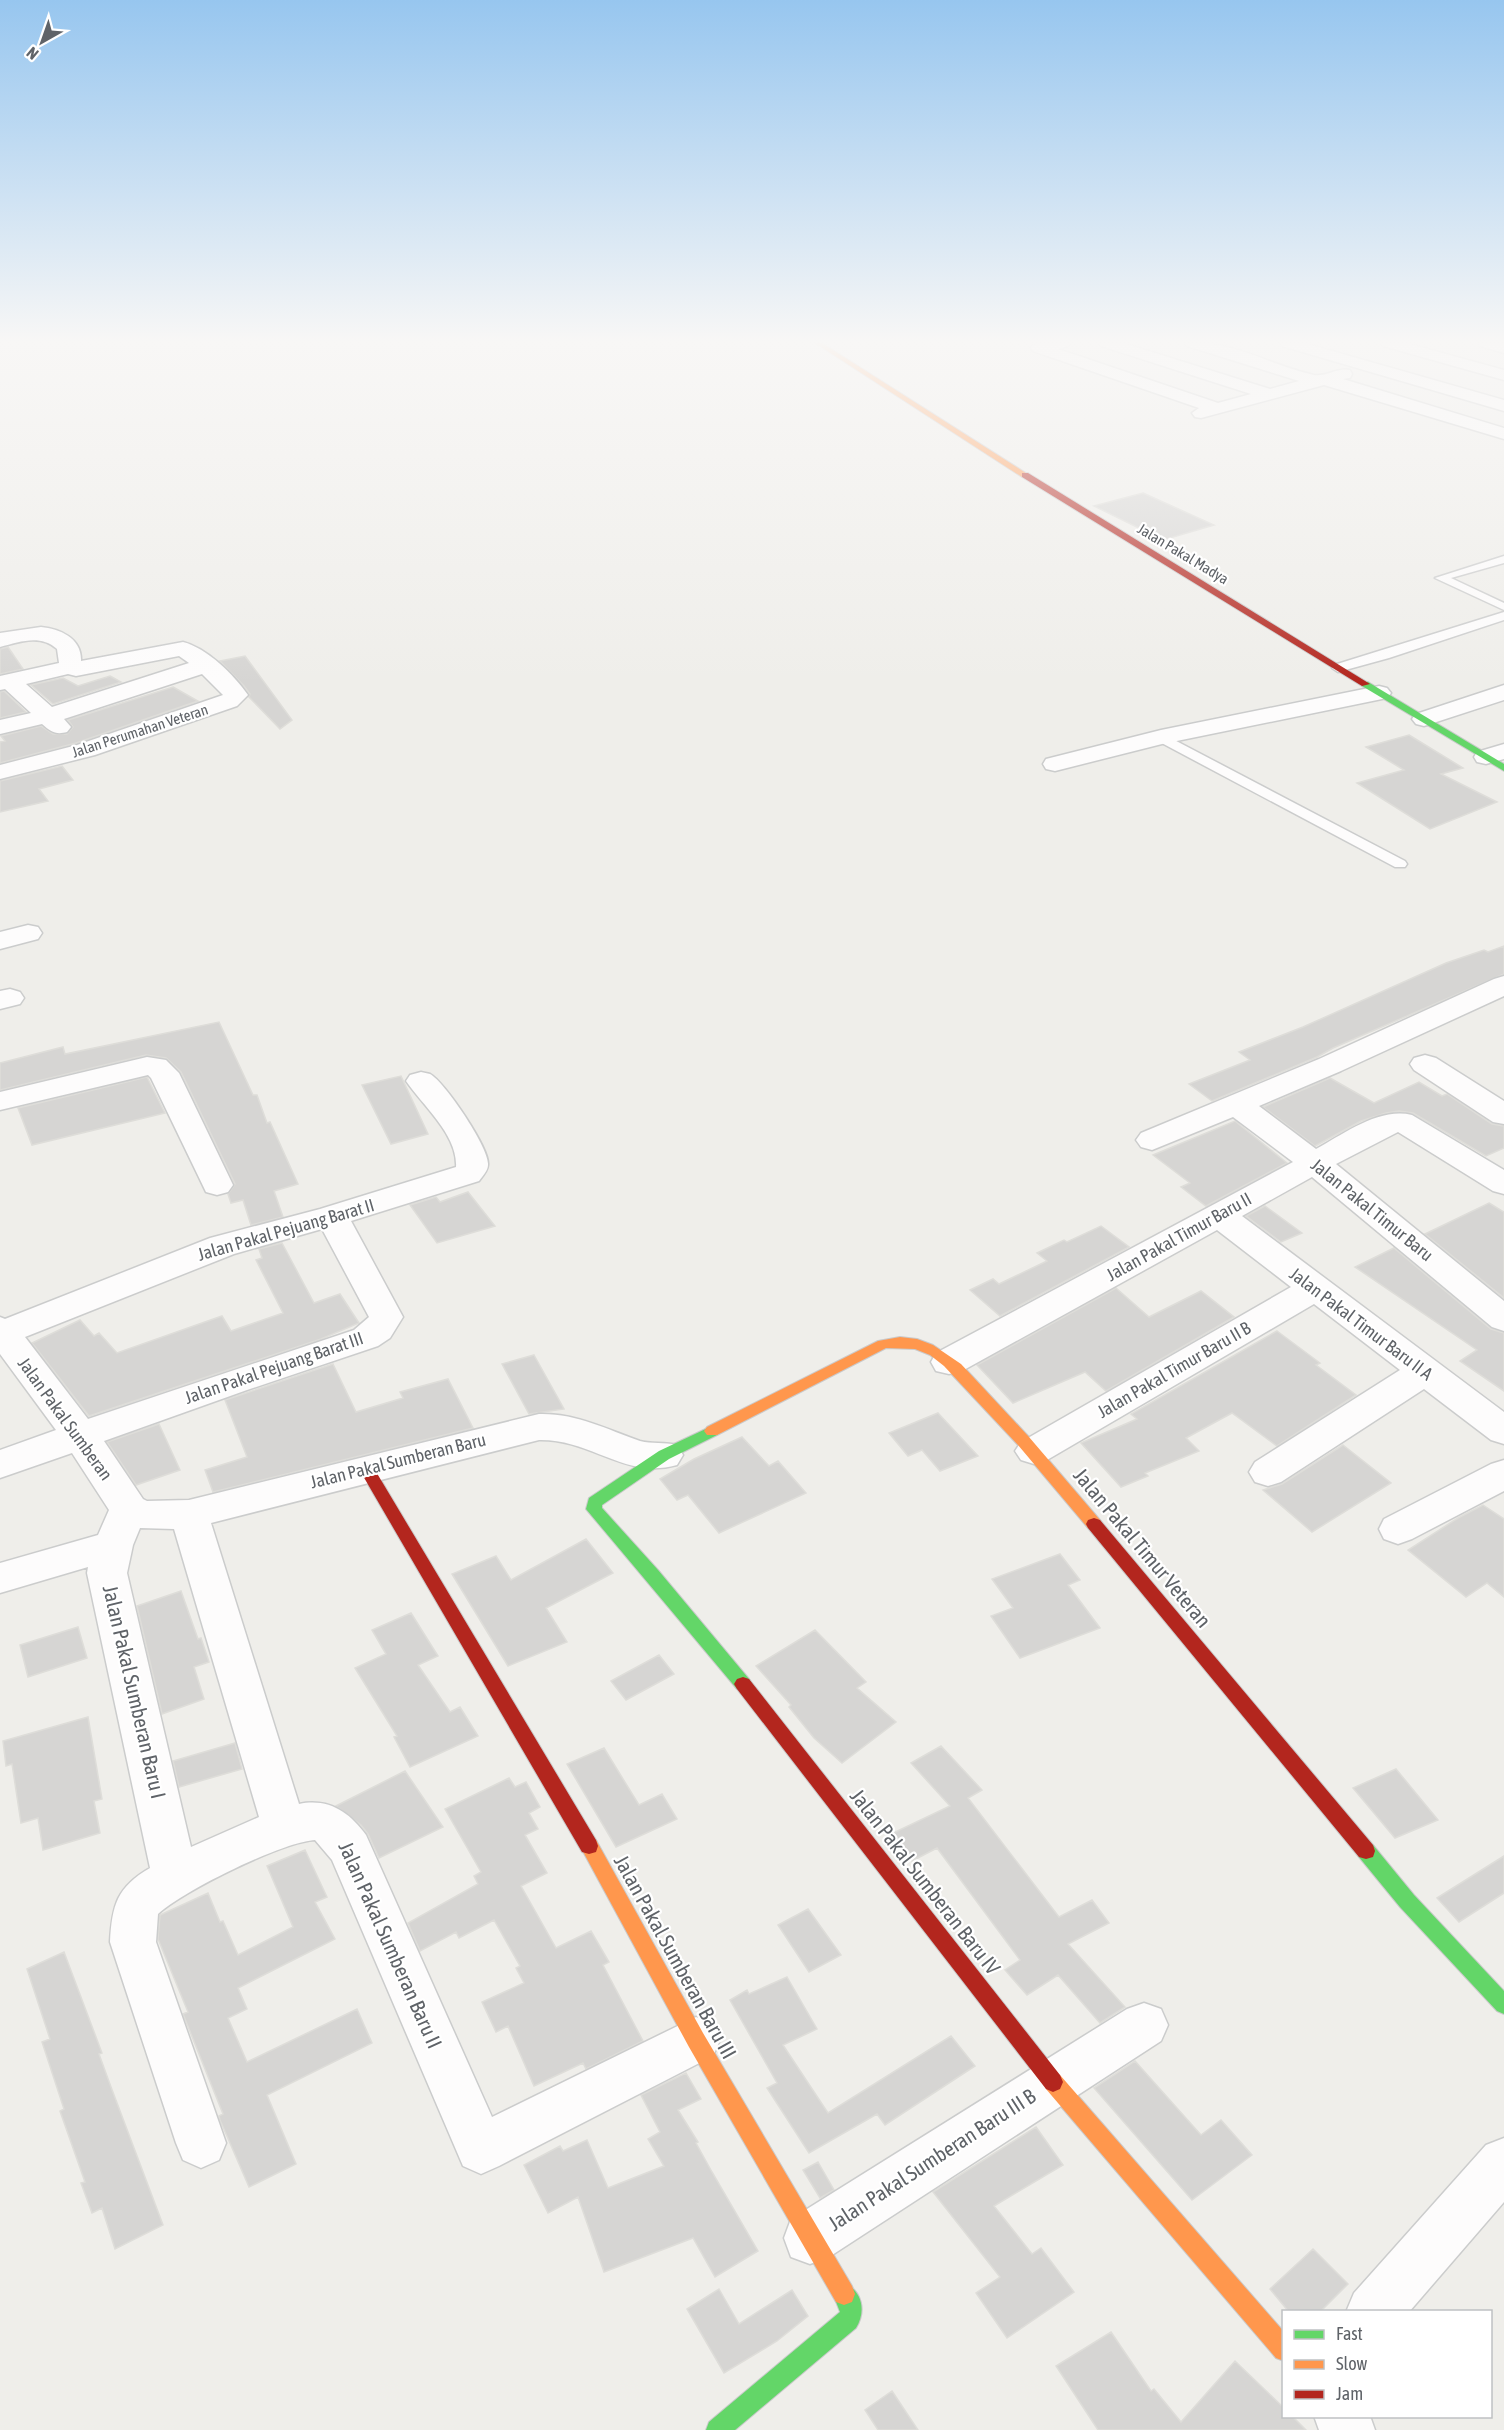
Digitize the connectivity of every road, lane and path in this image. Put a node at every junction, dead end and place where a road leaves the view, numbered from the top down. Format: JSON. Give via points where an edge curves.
{"nodes":[{"id":1,"x":996,"y":456,"type":"edge"},
{"id":2,"x":1504,"y":559,"type":"edge"},
{"id":3,"x":1504,"y":608,"type":"edge"},
{"id":4,"x":1504,"y":616,"type":"edge"},
{"id":5,"x":0,"y":640,"type":"edge"},
{"id":6,"x":206,"y":665,"type":"junction"},
{"id":7,"x":69,"y":667,"type":"junction"},
{"id":8,"x":1338,"y":668,"type":"junction"},
{"id":9,"x":5,"y":682,"type":"edge"},
{"id":10,"x":1504,"y":692,"type":"edge"},
{"id":11,"x":1379,"y":693,"type":"junction"},
{"id":12,"x":48,"y":716,"type":"junction"},
{"id":13,"x":1424,"y":719,"type":"junction"},
{"id":14,"x":0,"y":727,"type":"edge"},
{"id":15,"x":1161,"y":737,"type":"junction"},
{"id":16,"x":86,"y":750,"type":"junction"},
{"id":17,"x":1498,"y":758,"type":"edge"},
{"id":18,"x":1055,"y":764,"type":"dead end"},
{"id":19,"x":0,"y":772,"type":"edge"},
{"id":20,"x":1400,"y":864,"type":"dead end"},
{"id":21,"x":28,"y":933,"type":"dead end"},
{"id":22,"x":0,"y":941,"type":"edge"},
{"id":23,"x":1504,"y":985,"type":"edge"},
{"id":24,"x":1425,"y":1064,"type":"dead end"},
{"id":25,"x":421,"y":1081,"type":"dead end"},
{"id":26,"x":0,"y":1101,"type":"edge"},
{"id":27,"x":1237,"y":1105,"type":"junction"},
{"id":28,"x":1504,"y":1115,"type":"edge"},
{"id":29,"x":1152,"y":1140,"type":"dead end"},
{"id":30,"x":1315,"y":1163,"type":"junction"},
{"id":31,"x":1504,"y":1184,"type":"edge"},
{"id":32,"x":217,"y":1185,"type":"dead end"},
{"id":33,"x":332,"y":1216,"type":"junction"},
{"id":34,"x":1220,"y":1216,"type":"junction"},
{"id":35,"x":1314,"y":1289,"type":"junction"},
{"id":36,"x":1504,"y":1319,"type":"edge"},
{"id":37,"x":1,"y":1331,"type":"edge"},
{"id":38,"x":949,"y":1362,"type":"junction"},
{"id":39,"x":1424,"y":1372,"type":"junction"},
{"id":40,"x":1504,"y":1431,"type":"edge"},
{"id":41,"x":80,"y":1435,"type":"junction"},
{"id":42,"x":1034,"y":1451,"type":"junction"},
{"id":43,"x":664,"y":1455,"type":"junction"},
{"id":44,"x":0,"y":1464,"type":"edge"},
{"id":45,"x":367,"y":1469,"type":"junction"},
{"id":46,"x":1268,"y":1472,"type":"dead end"},
{"id":47,"x":1504,"y":1474,"type":"edge"},
{"id":48,"x":189,"y":1514,"type":"junction"},
{"id":49,"x":121,"y":1527,"type":"junction"},
{"id":50,"x":1398,"y":1529,"type":"dead end"},
{"id":51,"x":0,"y":1578,"type":"edge"},
{"id":52,"x":284,"y":1826,"type":"junction"},
{"id":53,"x":175,"y":1877,"type":"junction"},
{"id":54,"x":1504,"y":2005,"type":"edge"},
{"id":55,"x":1144,"y":2025,"type":"dead end"},
{"id":56,"x":696,"y":2040,"type":"junction"},
{"id":57,"x":1054,"y":2083,"type":"junction"},
{"id":58,"x":201,"y":2143,"type":"dead end"},
{"id":59,"x":1504,"y":2163,"type":"edge"},
{"id":60,"x":810,"y":2238,"type":"junction"},
{"id":61,"x":1375,"y":2310,"type":"edge"},
{"id":62,"x":1282,"y":2348,"type":"edge"},
{"id":63,"x":717,"y":2430,"type":"edge"}],
"edges":[{"from":1,"to":8,"type":"street","name":"Jalan Pakal Madya"},
{"from":2,"to":3,"type":"lane","via":[[1441,578]]},
{"from":4,"to":8,"type":"lane"},
{"from":5,"to":7,"type":"street","via":[[34,633],[52,634],[67,646],[72,658]]},
{"from":6,"to":7,"type":"street","name":"Jalan Perumahan Veteran","via":[[179,648],[82,668]]},
{"from":6,"to":12,"type":"street"},
{"from":6,"to":16,"type":"street","name":"Jalan Perumahan Veteran","via":[[236,695],[233,699]]},
{"from":7,"to":9,"type":"street","name":"Jalan Perumahan Veteran"},
{"from":8,"to":11,"type":"street","name":"Jalan Pakal Madya"},
{"from":9,"to":12,"type":"street"},
{"from":10,"to":13,"type":"street"},
{"from":11,"to":13,"type":"street","name":"Jalan Pakal Madya"},
{"from":11,"to":15,"type":"street"},
{"from":12,"to":14,"type":"street"},
{"from":12,"to":16,"type":"street"},
{"from":13,"to":17,"type":"street","name":"Jalan Pakal Madya"},
{"from":15,"to":18,"type":"street"},
{"from":15,"to":20,"type":"lane"},
{"from":16,"to":19,"type":"street","name":"Jalan Perumahan Veteran"},
{"from":21,"to":22,"type":"street"},
{"from":23,"to":27,"type":"street"},
{"from":24,"to":28,"type":"street"},
{"from":25,"to":33,"type":"street","name":"Jalan Pakal Pejuang Barat II","via":[[464,1138],[475,1164],[473,1170],[460,1178]]},
{"from":26,"to":32,"type":"street","via":[[156,1066],[164,1073]]},
{"from":27,"to":29,"type":"street"},
{"from":27,"to":30,"type":"street","name":"Jalan Pakal Timur Baru"},
{"from":30,"to":31,"type":"street","name":"Jalan Pakal Timur Baru II","via":[[1382,1126],[1401,1122]]},
{"from":30,"to":34,"type":"street","name":"Jalan Pakal Timur Baru II"},
{"from":30,"to":36,"type":"street","name":"Jalan Pakal Timur Baru"},
{"from":33,"to":37,"type":"street","name":"Jalan Pakal Pejuang Barat II","via":[[222,1246]]},
{"from":33,"to":41,"type":"street","name":"Jalan Pakal Pejuang Barat III","via":[[386,1317],[378,1330],[366,1338]]},
{"from":34,"to":35,"type":"street","name":"Jalan Pakal Timur Baru II A"},
{"from":34,"to":38,"type":"street","name":"Jalan Pakal Timur Baru II"},
{"from":35,"to":39,"type":"street","name":"Jalan Pakal Timur Baru II A"},
{"from":35,"to":42,"type":"street","name":"Jalan Pakal Timur Baru II B"},
{"from":37,"to":41,"type":"street","name":"Jalan Pakal Sumberan"},
{"from":38,"to":42,"type":"street","name":"Jalan Pakal Timur Veteran"},
{"from":38,"to":43,"type":"street","name":"Jalan Pakal Timur Veteran","via":[[914,1343],[883,1344]]},
{"from":39,"to":40,"type":"street","name":"Jalan Pakal Timur Baru II A"},
{"from":39,"to":46,"type":"street"},
{"from":41,"to":44,"type":"street"},
{"from":41,"to":49,"type":"street","name":"Jalan Pakal Sumberan"},
{"from":42,"to":54,"type":"street","name":"Jalan Pakal Timur Veteran","via":[[1407,1901]]},
{"from":43,"to":45,"type":"street","name":"Jalan Pakal Sumberan Baru","via":[[642,1456],[599,1438],[553,1426]]},
{"from":43,"to":57,"type":"street","name":"Jalan Pakal Sumberan Baru IV","via":[[600,1498],[594,1509],[745,1686]]},
{"from":45,"to":48,"type":"street","name":"Jalan Pakal Sumberan Baru"},
{"from":45,"to":56,"type":"street","name":"Jalan Pakal Sumberan Baru III","via":[[592,1851]]},
{"from":47,"to":50,"type":"street"},
{"from":48,"to":49,"type":"street","name":"Jalan Pakal Sumberan Baru","via":[[144,1515]]},
{"from":48,"to":52,"type":"street"},
{"from":49,"to":51,"type":"street"},
{"from":49,"to":53,"type":"street","name":"Jalan Pakal Sumberan Baru I","via":[[107,1573]]},
{"from":52,"to":53,"type":"street"},
{"from":52,"to":56,"type":"street","name":"Jalan Pakal Sumberan Baru II","via":[[323,1821],[338,1831],[350,1849],[481,2149]]},
{"from":53,"to":58,"type":"street","via":[[146,1893],[138,1903],[133,1942]]},
{"from":55,"to":57,"type":"street","name":"Jalan Pakal Sumberan Baru III B"},
{"from":56,"to":60,"type":"street","name":"Jalan Pakal Sumberan Baru III"},
{"from":57,"to":60,"type":"street","name":"Jalan Pakal Sumberan Baru III B"},
{"from":57,"to":62,"type":"street","name":"Jalan Pakal Sumberan Baru IV"},
{"from":59,"to":61,"type":"street"},
{"from":60,"to":63,"type":"street","name":"Jalan Pakal Sumberan Baru III","via":[[851,2305],[852,2314]]}]}
